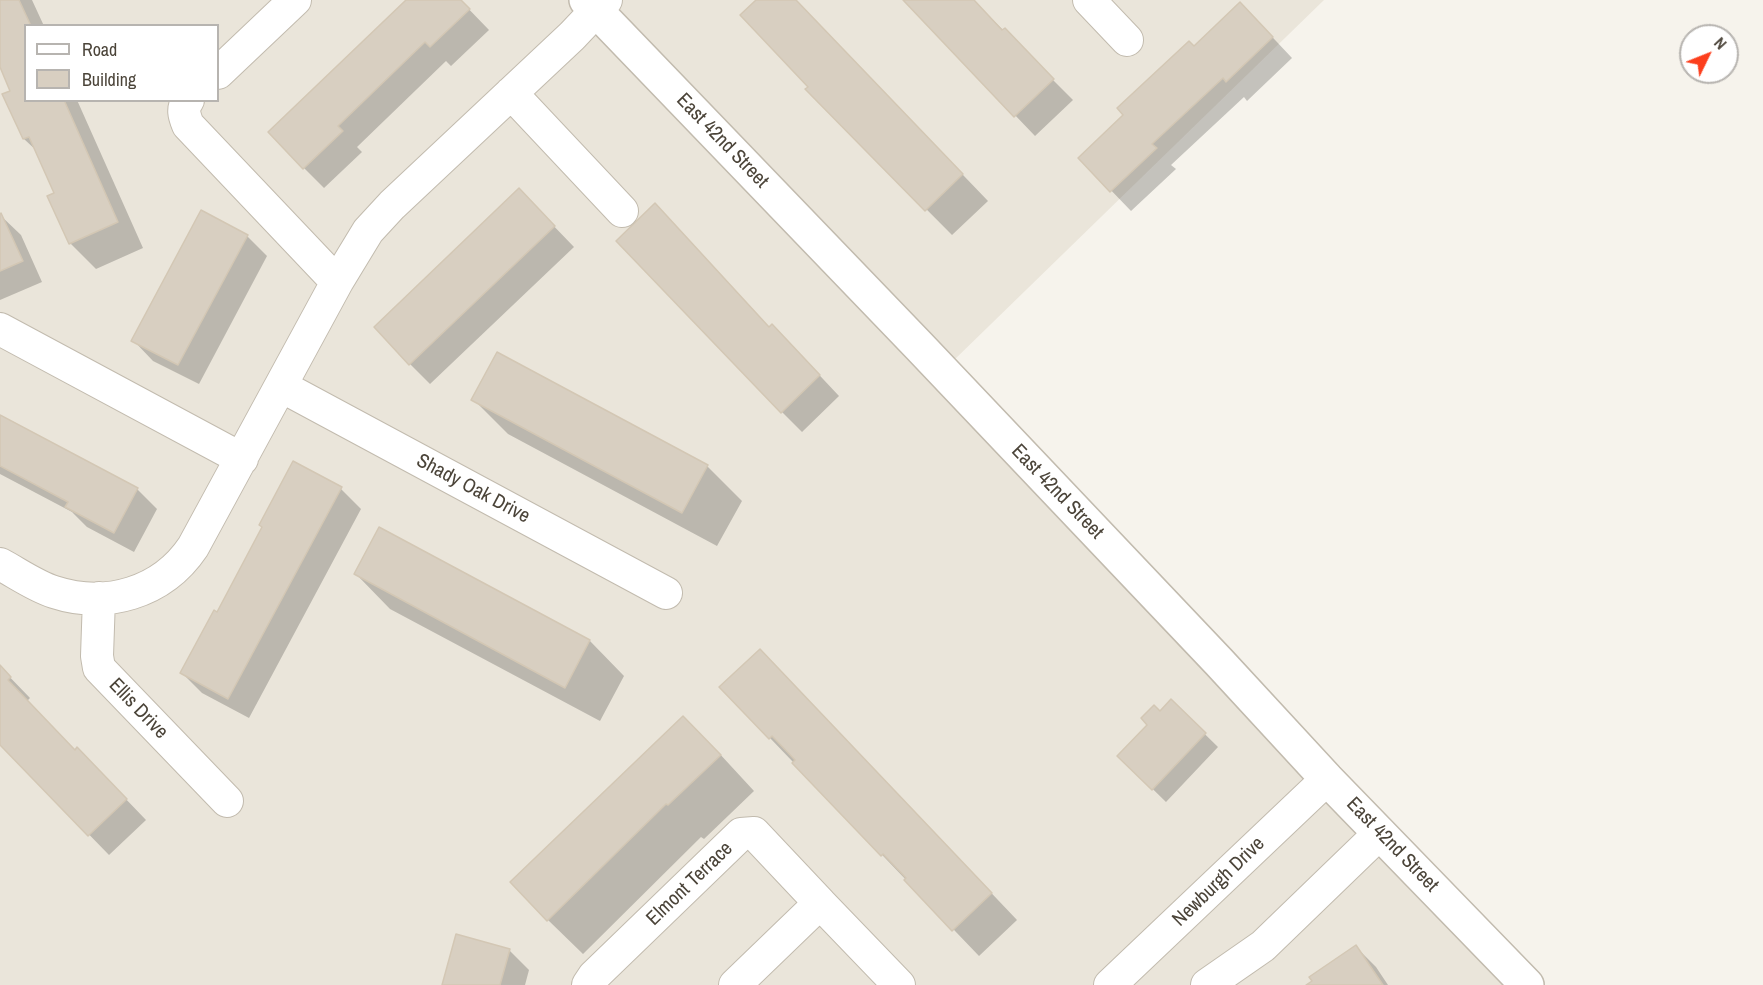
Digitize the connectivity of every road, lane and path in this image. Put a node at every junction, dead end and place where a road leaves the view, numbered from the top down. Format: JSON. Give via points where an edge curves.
{"nodes":[{"id":1,"x":295,"y":0,"type":"edge"},
{"id":2,"x":1089,"y":0,"type":"edge"},
{"id":3,"x":596,"y":3,"type":"edge"},
{"id":4,"x":1126,"y":40,"type":"dead end"},
{"id":5,"x":219,"y":72,"type":"edge"},
{"id":6,"x":511,"y":93,"type":"junction"},
{"id":7,"x":187,"y":102,"type":"edge"},
{"id":8,"x":622,"y":211,"type":"dead end"},
{"id":9,"x":337,"y":282,"type":"junction"},
{"id":10,"x":0,"y":329,"type":"edge"},
{"id":11,"x":281,"y":386,"type":"junction"},
{"id":12,"x":242,"y":459,"type":"junction"},
{"id":13,"x":0,"y":564,"type":"edge"},
{"id":14,"x":666,"y":593,"type":"dead end"},
{"id":15,"x":99,"y":598,"type":"junction"},
{"id":16,"x":1327,"y":779,"type":"junction"},
{"id":17,"x":227,"y":801,"type":"dead end"},
{"id":18,"x":1380,"y":833,"type":"junction"},
{"id":19,"x":820,"y":903,"type":"junction"},
{"id":20,"x":588,"y":985,"type":"edge"},
{"id":21,"x":735,"y":985,"type":"edge"},
{"id":22,"x":899,"y":985,"type":"edge"},
{"id":23,"x":1110,"y":985,"type":"edge"},
{"id":24,"x":1207,"y":985,"type":"edge"},
{"id":25,"x":1527,"y":985,"type":"edge"}],
"edges":[{"from":1,"to":5,"type":"street"},
{"from":2,"to":4,"type":"street"},
{"from":3,"to":6,"type":"street"},
{"from":3,"to":16,"type":"street","name":"East 42nd Street"},
{"from":6,"to":8,"type":"street"},
{"from":6,"to":9,"type":"street","via":[[383,213]]},
{"from":7,"to":9,"type":"street","via":[[184,113],[188,125]]},
{"from":9,"to":11,"type":"street"},
{"from":10,"to":12,"type":"street"},
{"from":11,"to":12,"type":"street"},
{"from":11,"to":14,"type":"street","name":"Shady Oak Drive"},
{"from":12,"to":15,"type":"street","via":[[185,559],[172,572],[126,596]]},
{"from":13,"to":15,"type":"street","via":[[55,592]]},
{"from":15,"to":17,"type":"street","name":"Ellis Drive","via":[[99,668]]},
{"from":16,"to":18,"type":"street","name":"East 42nd Street"},
{"from":16,"to":23,"type":"street","name":"Newburgh Drive"},
{"from":18,"to":24,"type":"street","via":[[1263,946]]},
{"from":18,"to":25,"type":"street","name":"East 42nd Street"},
{"from":19,"to":20,"type":"street","name":"Elmont Terrace","via":[[754,833],[746,832]]},
{"from":19,"to":21,"type":"street"},
{"from":19,"to":22,"type":"street","name":"Elmont Terrace"}]}
